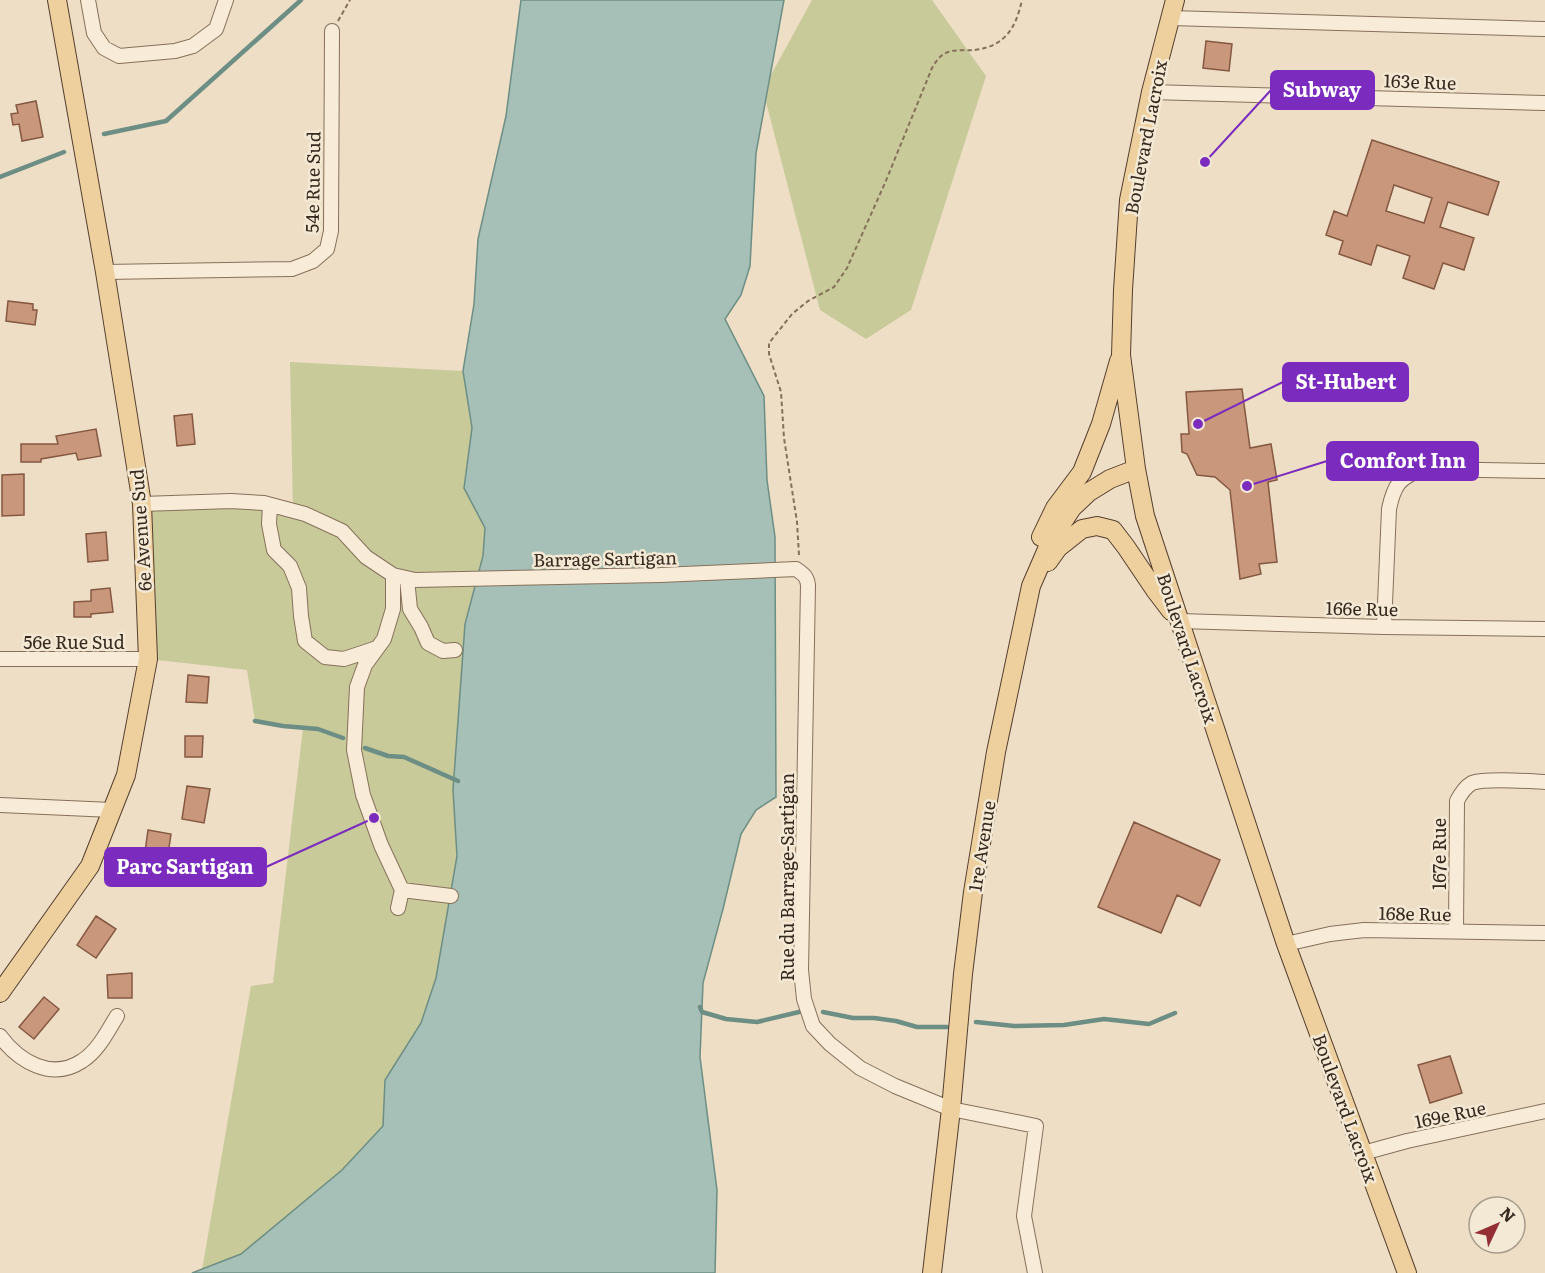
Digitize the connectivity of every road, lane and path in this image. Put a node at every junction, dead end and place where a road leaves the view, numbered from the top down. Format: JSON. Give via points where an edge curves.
{"nodes":[{"id":1,"x":57,"y":0,"type":"edge"},
{"id":2,"x":88,"y":0,"type":"edge"},
{"id":3,"x":226,"y":0,"type":"edge"},
{"id":4,"x":351,"y":0,"type":"edge"},
{"id":5,"x":1022,"y":0,"type":"edge"},
{"id":6,"x":1175,"y":0,"type":"edge"},
{"id":7,"x":1170,"y":18,"type":"junction"},
{"id":8,"x":1545,"y":29,"type":"edge"},
{"id":9,"x":332,"y":31,"type":"joint"},
{"id":10,"x":1151,"y":92,"type":"junction"},
{"id":11,"x":1545,"y":103,"type":"edge"},
{"id":12,"x":105,"y":272,"type":"junction"},
{"id":13,"x":1121,"y":355,"type":"junction"},
{"id":14,"x":1137,"y":469,"type":"junction"},
{"id":15,"x":1545,"y":471,"type":"edge"},
{"id":16,"x":142,"y":504,"type":"junction"},
{"id":17,"x":270,"y":505,"type":"junction"},
{"id":18,"x":798,"y":570,"type":"junction"},
{"id":19,"x":393,"y":575,"type":"junction"},
{"id":20,"x":411,"y":580,"type":"junction"},
{"id":21,"x":1031,"y":586,"type":"junction"},
{"id":22,"x":1179,"y":621,"type":"junction"},
{"id":23,"x":1384,"y":627,"type":"junction"},
{"id":24,"x":1545,"y":629,"type":"edge"},
{"id":25,"x":377,"y":648,"type":"junction"},
{"id":26,"x":455,"y":651,"type":"dead end"},
{"id":27,"x":0,"y":659,"type":"edge"},
{"id":28,"x":148,"y":659,"type":"junction"},
{"id":29,"x":1545,"y":782,"type":"edge"},
{"id":30,"x":0,"y":805,"type":"edge"},
{"id":31,"x":112,"y":810,"type":"junction"},
{"id":32,"x":402,"y":890,"type":"junction"},
{"id":33,"x":451,"y":896,"type":"dead end"},
{"id":34,"x":398,"y":908,"type":"dead end"},
{"id":35,"x":1456,"y":931,"type":"junction"},
{"id":36,"x":1545,"y":933,"type":"edge"},
{"id":37,"x":1286,"y":944,"type":"junction"},
{"id":38,"x":0,"y":993,"type":"edge"},
{"id":39,"x":117,"y":1016,"type":"dead end"},
{"id":40,"x":0,"y":1036,"type":"edge"},
{"id":41,"x":951,"y":1109,"type":"junction"},
{"id":42,"x":1545,"y":1111,"type":"edge"},
{"id":43,"x":1363,"y":1153,"type":"junction"},
{"id":44,"x":932,"y":1273,"type":"edge"},
{"id":45,"x":1035,"y":1273,"type":"edge"},
{"id":46,"x":1407,"y":1273,"type":"edge"}],
"edges":[{"from":1,"to":12,"type":"main road","name":"6e Avenue Sud"},
{"from":2,"to":3,"type":"street","via":[[94,33],[104,48],[118,56],[193,46],[216,29]]},
{"from":4,"to":9,"type":"path"},
{"from":5,"to":18,"type":"path","via":[[1008,36],[990,46],[949,51],[939,57],[847,268],[834,287],[792,314],[769,344],[782,392],[784,438],[797,522]]},
{"from":6,"to":7,"type":"main road","name":"Boulevard Lacroix"},
{"from":7,"to":8,"type":"street"},
{"from":7,"to":10,"type":"main road","name":"Boulevard Lacroix"},
{"from":9,"to":12,"type":"street","name":"54e Rue Sud","via":[[331,231],[327,249],[313,261],[292,269]]},
{"from":10,"to":11,"type":"street","name":"163e Rue"},
{"from":10,"to":13,"type":"main road","name":"Boulevard Lacroix","via":[[1129,200]]},
{"from":12,"to":16,"type":"main road","name":"6e Avenue Sud"},
{"from":13,"to":14,"type":"main road","name":"Boulevard Lacroix"},
{"from":13,"to":21,"type":"main road","via":[[1082,472],[1055,508],[1036,548]]},
{"from":14,"to":21,"type":"main road","name":"1re Avenue","via":[[1110,479],[1072,508],[1051,540]]},
{"from":14,"to":22,"type":"main road","name":"Boulevard Lacroix","via":[[1145,516]]},
{"from":15,"to":23,"type":"street","via":[[1422,470],[1396,485],[1389,509]]},
{"from":16,"to":17,"type":"street","via":[[231,501]]},
{"from":16,"to":28,"type":"main road","name":"6e Avenue Sud"},
{"from":17,"to":19,"type":"street","via":[[305,514],[342,531],[366,557]]},
{"from":17,"to":25,"type":"street","via":[[274,550],[290,566],[299,588],[306,641],[325,657],[344,659]]},
{"from":18,"to":20,"type":"street","name":"Barrage Sartigan"},
{"from":18,"to":41,"type":"street","name":"Rue du Barrage-Sartigan","via":[[807,578],[808,585],[801,970],[804,999],[813,1026],[860,1068]]},
{"from":19,"to":20,"type":"street"},
{"from":19,"to":25,"type":"street","via":[[393,609],[384,639]]},
{"from":20,"to":26,"type":"street","via":[[410,609],[428,643],[443,651]]},
{"from":21,"to":22,"type":"main road","via":[[1058,548],[1082,529],[1097,526],[1113,530]]},
{"from":21,"to":41,"type":"main road","name":"1re Avenue","via":[[996,752],[973,892]]},
{"from":22,"to":23,"type":"street","name":"166e Rue"},
{"from":22,"to":37,"type":"main road","name":"Boulevard Lacroix"},
{"from":23,"to":24,"type":"street","name":"166e Rue"},
{"from":25,"to":32,"type":"street","via":[[357,687],[354,750],[367,805]]},
{"from":27,"to":28,"type":"street","name":"56e Rue Sud"},
{"from":28,"to":31,"type":"main road","name":"6e Avenue Sud","via":[[126,775]]},
{"from":29,"to":35,"type":"street","name":"167e Rue","via":[[1486,781],[1472,784],[1456,801]]},
{"from":30,"to":31,"type":"street"},
{"from":31,"to":38,"type":"main road","name":"6e Avenue Sud","via":[[90,866]]},
{"from":32,"to":33,"type":"street"},
{"from":32,"to":34,"type":"street"},
{"from":35,"to":36,"type":"street","name":"168e Rue"},
{"from":35,"to":37,"type":"street","name":"168e Rue","via":[[1364,930]]},
{"from":37,"to":43,"type":"main road","name":"Boulevard Lacroix"},
{"from":39,"to":40,"type":"street","via":[[100,1043],[67,1069],[38,1068],[9,1049]]},
{"from":41,"to":44,"type":"main road","name":"1re Avenue"},
{"from":41,"to":45,"type":"street","name":"Rue du Barrage-Sartigan","via":[[1035,1126],[1024,1216]]},
{"from":42,"to":43,"type":"street","name":"169e Rue"},
{"from":43,"to":46,"type":"main road","name":"Boulevard Lacroix"}]}
